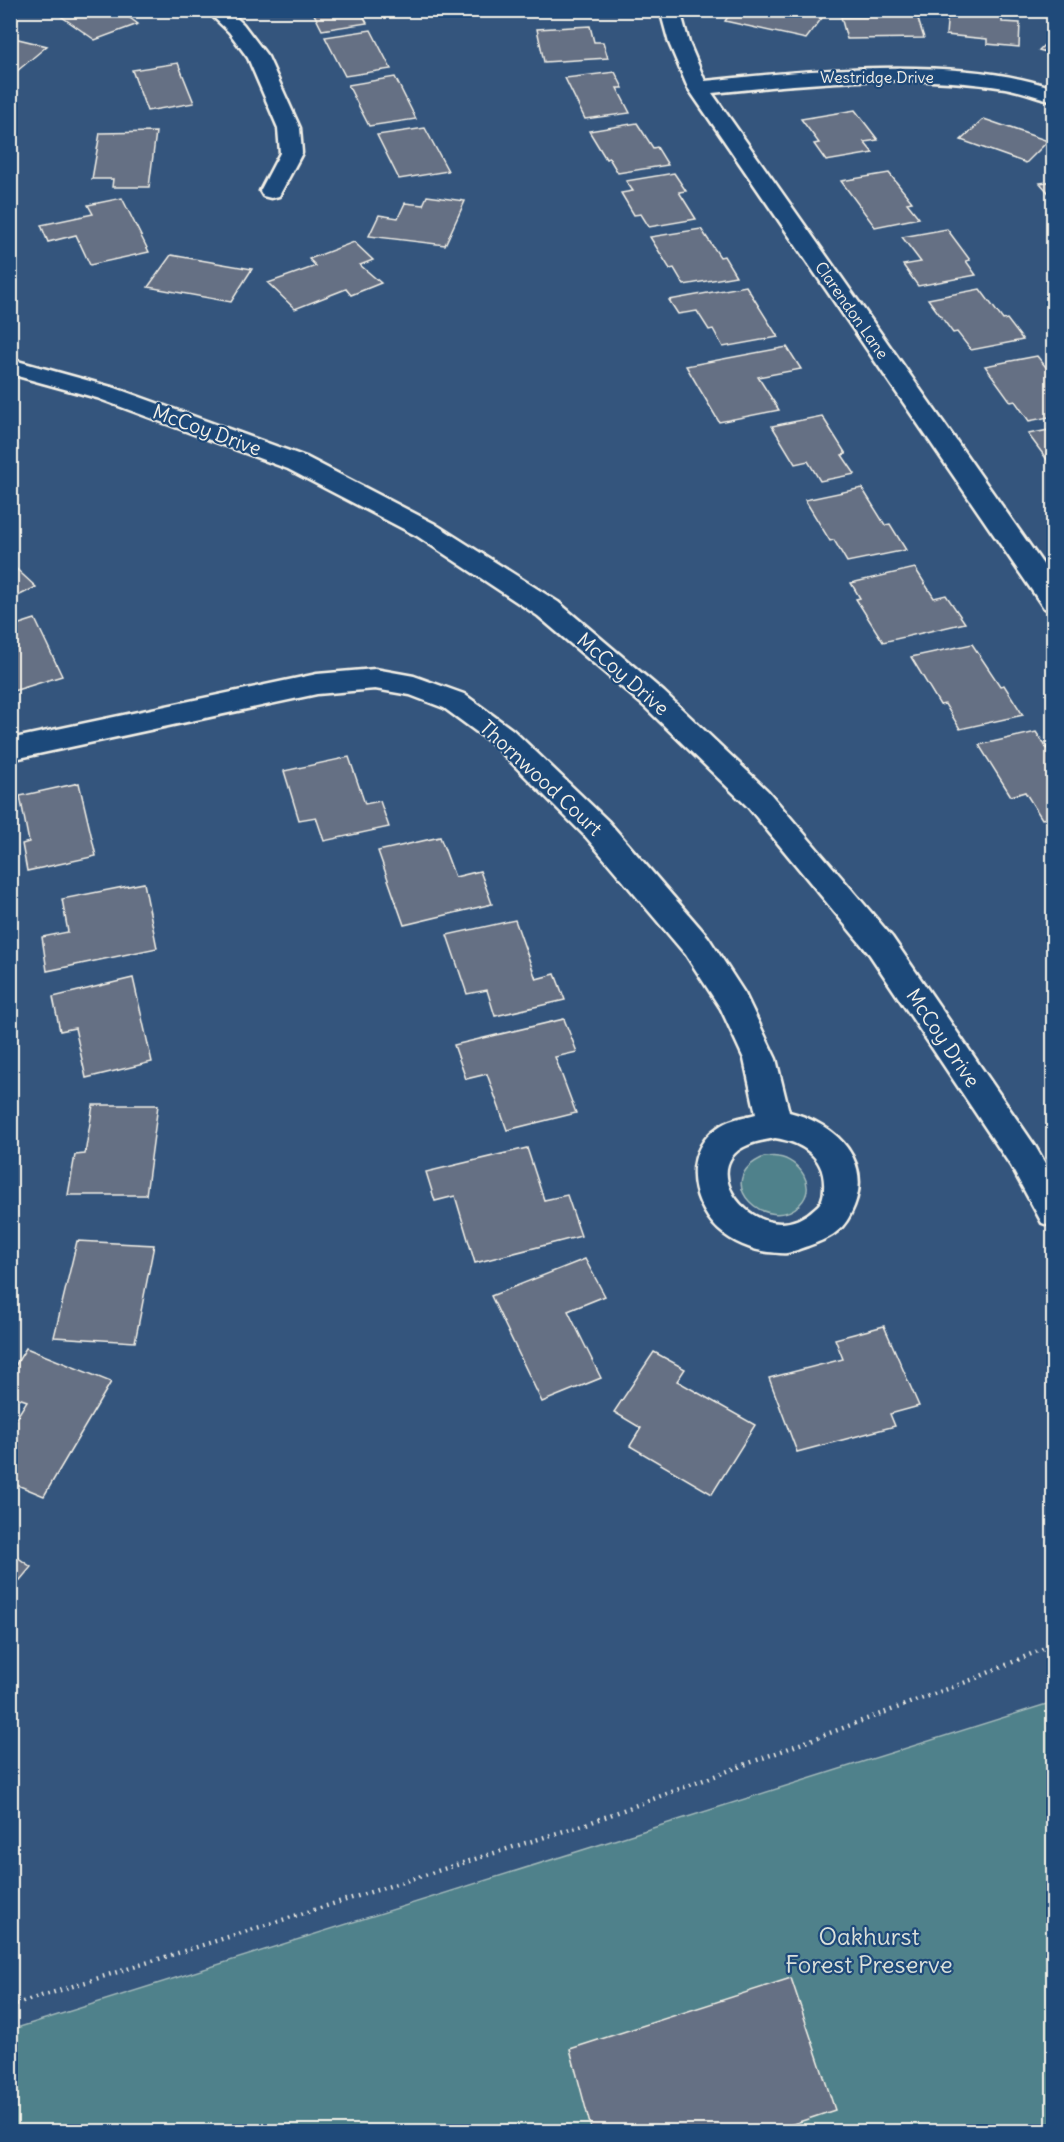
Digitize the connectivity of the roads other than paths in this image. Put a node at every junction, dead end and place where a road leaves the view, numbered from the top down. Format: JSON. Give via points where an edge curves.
{"nodes":[{"id":1,"x":216,"y":10,"type":"edge"},
{"id":2,"x":669,"y":10,"type":"edge"},
{"id":3,"x":698,"y":88,"type":"junction"},
{"id":4,"x":1053,"y":95,"type":"edge"},
{"id":5,"x":271,"y":191,"type":"dead end"},
{"id":6,"x":10,"y":366,"type":"edge"},
{"id":7,"x":1053,"y":601,"type":"edge"},
{"id":8,"x":10,"y":750,"type":"edge"},
{"id":9,"x":775,"y":1124,"type":"dead end"},
{"id":10,"x":1053,"y":1212,"type":"edge"}],
"edges":[{"from":1,"to":5,"type":"street","via":[[258,57],[289,128],[291,153]]},
{"from":2,"to":3,"type":"street","name":"Clarendon Lane"},
{"from":3,"to":4,"type":"street","name":"Westridge Drive","via":[[877,75],[974,78],[1032,87]]},
{"from":3,"to":7,"type":"street","name":"Clarendon Lane"},
{"from":6,"to":10,"type":"street","name":"McCoy Drive","via":[[106,393],[297,464],[426,530],[548,609],[654,699],[765,807],[881,946],[1023,1156]]},
{"from":8,"to":9,"type":"street","name":"Thornwood Court","via":[[317,684],[375,679],[414,686],[454,701],[503,737],[597,829],[697,946],[734,1003],[760,1059]]}]}
